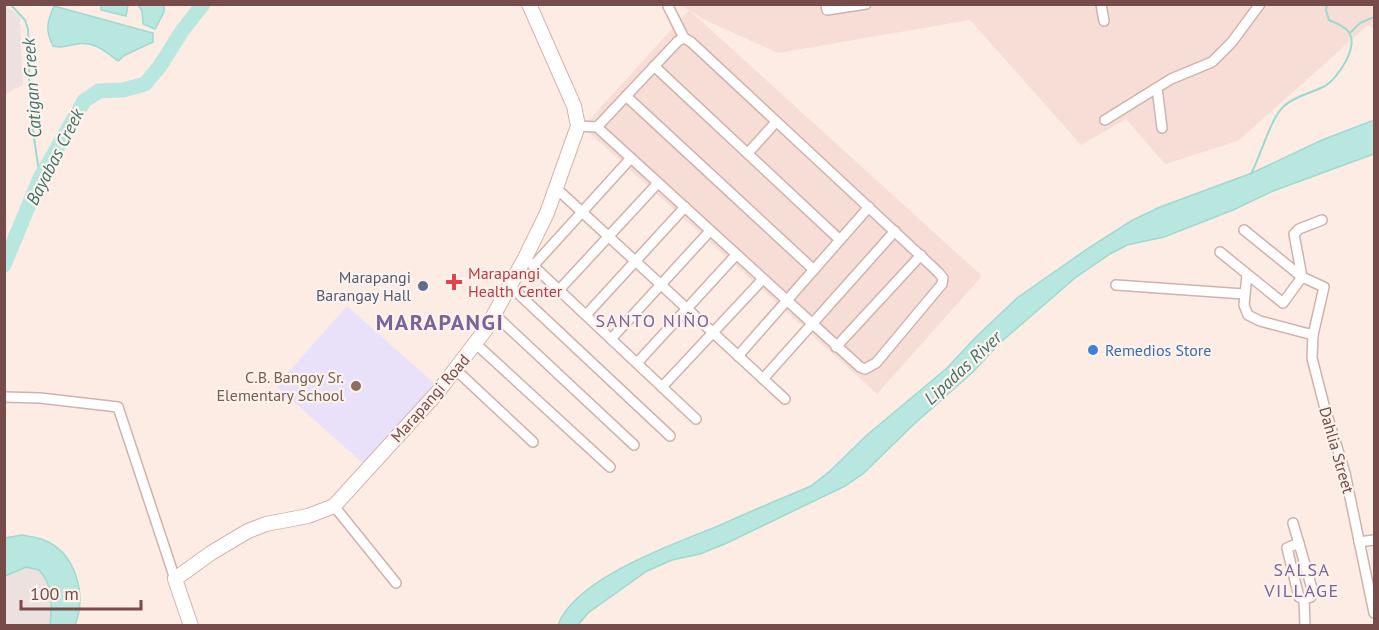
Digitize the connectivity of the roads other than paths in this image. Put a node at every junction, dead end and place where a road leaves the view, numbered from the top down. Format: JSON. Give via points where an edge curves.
{"nodes":[{"id":1,"x":529,"y":4,"type":"edge"},
{"id":2,"x":669,"y":4,"type":"edge"},
{"id":3,"x":826,"y":4,"type":"edge"},
{"id":4,"x":866,"y":4,"type":"edge"},
{"id":5,"x":1101,"y":4,"type":"edge"},
{"id":6,"x":1260,"y":4,"type":"edge"},
{"id":7,"x":1104,"y":21,"type":"dead end"},
{"id":8,"x":684,"y":38,"type":"junction"},
{"id":9,"x":654,"y":66,"type":"junction"},
{"id":10,"x":1157,"y":88,"type":"junction"},
{"id":11,"x":626,"y":96,"type":"junction"},
{"id":12,"x":1106,"y":120,"type":"dead end"},
{"id":13,"x":776,"y":122,"type":"junction"},
{"id":14,"x":578,"y":126,"type":"junction"},
{"id":15,"x":597,"y":127,"type":"junction"},
{"id":16,"x":1162,"y":128,"type":"dead end"},
{"id":17,"x":748,"y":153,"type":"junction"},
{"id":18,"x":632,"y":158,"type":"junction"},
{"id":19,"x":658,"y":183,"type":"junction"},
{"id":20,"x":557,"y":189,"type":"junction"},
{"id":21,"x":684,"y":207,"type":"junction"},
{"id":22,"x":869,"y":207,"type":"junction"},
{"id":23,"x":582,"y":212,"type":"junction"},
{"id":24,"x":1322,"y":220,"type":"dead end"},
{"id":25,"x":1244,"y":230,"type":"dead end"},
{"id":26,"x":710,"y":231,"type":"junction"},
{"id":27,"x":895,"y":231,"type":"junction"},
{"id":28,"x":608,"y":237,"type":"junction"},
{"id":29,"x":840,"y":240,"type":"junction"},
{"id":30,"x":1220,"y":252,"type":"dead end"},
{"id":31,"x":736,"y":255,"type":"junction"},
{"id":32,"x":921,"y":255,"type":"junction"},
{"id":33,"x":530,"y":261,"type":"junction"},
{"id":34,"x":635,"y":261,"type":"junction"},
{"id":35,"x":814,"y":270,"type":"junction"},
{"id":36,"x":1247,"y":274,"type":"junction"},
{"id":37,"x":1302,"y":278,"type":"junction"},
{"id":38,"x":763,"y":279,"type":"junction"},
{"id":39,"x":661,"y":285,"type":"junction"},
{"id":40,"x":1116,"y":285,"type":"dead end"},
{"id":41,"x":510,"y":286,"type":"junction"},
{"id":42,"x":559,"y":290,"type":"junction"},
{"id":43,"x":1244,"y":294,"type":"junction"},
{"id":44,"x":786,"y":301,"type":"junction"},
{"id":45,"x":687,"y":309,"type":"junction"},
{"id":46,"x":494,"y":314,"type":"junction"},
{"id":47,"x":586,"y":315,"type":"junction"},
{"id":48,"x":812,"y":324,"type":"junction"},
{"id":49,"x":712,"y":333,"type":"junction"},
{"id":50,"x":1313,"y":335,"type":"junction"},
{"id":51,"x":611,"y":339,"type":"junction"},
{"id":52,"x":476,"y":344,"type":"junction"},
{"id":53,"x":836,"y":347,"type":"junction"},
{"id":54,"x":738,"y":356,"type":"junction"},
{"id":55,"x":637,"y":363,"type":"junction"},
{"id":56,"x":456,"y":370,"type":"junction"},
{"id":57,"x":763,"y":379,"type":"junction"},
{"id":58,"x":662,"y":387,"type":"junction"},
{"id":59,"x":4,"y":397,"type":"edge"},
{"id":60,"x":785,"y":399,"type":"dead end"},
{"id":61,"x":696,"y":419,"type":"dead end"},
{"id":62,"x":670,"y":436,"type":"dead end"},
{"id":63,"x":533,"y":442,"type":"dead end"},
{"id":64,"x":634,"y":445,"type":"dead end"},
{"id":65,"x":610,"y":466,"type":"dead end"},
{"id":66,"x":334,"y":506,"type":"junction"},
{"id":67,"x":1293,"y":523,"type":"dead end"},
{"id":68,"x":1374,"y":540,"type":"edge"},
{"id":69,"x":1359,"y":542,"type":"junction"},
{"id":70,"x":1299,"y":543,"type":"junction"},
{"id":71,"x":175,"y":579,"type":"junction"},
{"id":72,"x":396,"y":583,"type":"dead end"},
{"id":73,"x":1304,"y":599,"type":"junction"},
{"id":74,"x":1374,"y":613,"type":"edge"},
{"id":75,"x":191,"y":626,"type":"edge"},
{"id":76,"x":1305,"y":626,"type":"edge"}],
"edges":[{"from":1,"to":14,"type":"street","via":[[574,106]]},
{"from":2,"to":8,"type":"street"},
{"from":3,"to":4,"type":"street","via":[[827,10]]},
{"from":5,"to":7,"type":"street"},
{"from":6,"to":10,"type":"street","via":[[1212,62]]},
{"from":8,"to":9,"type":"street"},
{"from":8,"to":13,"type":"street"},
{"from":9,"to":11,"type":"street"},
{"from":9,"to":17,"type":"street"},
{"from":10,"to":12,"type":"street"},
{"from":10,"to":16,"type":"street"},
{"from":11,"to":15,"type":"street"},
{"from":11,"to":35,"type":"street"},
{"from":13,"to":17,"type":"street"},
{"from":13,"to":22,"type":"street"},
{"from":14,"to":15,"type":"street"},
{"from":14,"to":20,"type":"street","name":"Marapangi Road"},
{"from":15,"to":18,"type":"street"},
{"from":17,"to":29,"type":"street"},
{"from":18,"to":19,"type":"street"},
{"from":18,"to":23,"type":"street"},
{"from":19,"to":21,"type":"street"},
{"from":19,"to":28,"type":"street"},
{"from":20,"to":23,"type":"street"},
{"from":20,"to":33,"type":"street","name":"Marapangi Road"},
{"from":21,"to":26,"type":"street"},
{"from":21,"to":34,"type":"street"},
{"from":22,"to":27,"type":"street"},
{"from":22,"to":29,"type":"street"},
{"from":23,"to":28,"type":"street"},
{"from":23,"to":33,"type":"street"},
{"from":24,"to":37,"type":"street","via":[[1294,234]]},
{"from":25,"to":37,"type":"street"},
{"from":26,"to":31,"type":"street"},
{"from":26,"to":39,"type":"street"},
{"from":27,"to":32,"type":"street"},
{"from":27,"to":48,"type":"street"},
{"from":28,"to":34,"type":"street"},
{"from":28,"to":42,"type":"street"},
{"from":29,"to":35,"type":"street"},
{"from":30,"to":36,"type":"street"},
{"from":31,"to":38,"type":"street"},
{"from":31,"to":45,"type":"street"},
{"from":32,"to":53,"type":"street"},
{"from":32,"to":53,"type":"street","via":[[941,275],[942,284],[876,363],[865,369]]},
{"from":33,"to":41,"type":"street","name":"Marapangi Road"},
{"from":33,"to":42,"type":"street"},
{"from":34,"to":39,"type":"street"},
{"from":34,"to":47,"type":"street"},
{"from":35,"to":44,"type":"street"},
{"from":36,"to":37,"type":"street","via":[[1283,303]]},
{"from":36,"to":43,"type":"street"},
{"from":37,"to":50,"type":"street","name":"Dahlia Street","via":[[1324,287]]},
{"from":38,"to":44,"type":"street"},
{"from":38,"to":49,"type":"street"},
{"from":39,"to":45,"type":"street"},
{"from":39,"to":51,"type":"street"},
{"from":40,"to":43,"type":"street"},
{"from":41,"to":46,"type":"street","name":"Marapangi Road"},
{"from":41,"to":62,"type":"street"},
{"from":42,"to":47,"type":"street"},
{"from":43,"to":50,"type":"street","via":[[1245,310],[1253,318]]},
{"from":44,"to":48,"type":"street"},
{"from":44,"to":54,"type":"street"},
{"from":45,"to":49,"type":"street"},
{"from":45,"to":55,"type":"street"},
{"from":46,"to":52,"type":"street","name":"Marapangi Road"},
{"from":46,"to":64,"type":"street"},
{"from":47,"to":51,"type":"street"},
{"from":48,"to":53,"type":"street"},
{"from":48,"to":57,"type":"street"},
{"from":49,"to":54,"type":"street"},
{"from":49,"to":58,"type":"street"},
{"from":50,"to":69,"type":"street","name":"Dahlia Street","via":[[1314,364],[1345,473]]},
{"from":51,"to":55,"type":"street"},
{"from":52,"to":56,"type":"street","name":"Marapangi Road"},
{"from":52,"to":65,"type":"street"},
{"from":54,"to":57,"type":"street"},
{"from":55,"to":58,"type":"street"},
{"from":56,"to":63,"type":"street"},
{"from":56,"to":66,"type":"street","name":"Marapangi Road"},
{"from":57,"to":60,"type":"street"},
{"from":58,"to":61,"type":"street"},
{"from":59,"to":71,"type":"street","via":[[118,407]]},
{"from":66,"to":71,"type":"street","name":"Marapangi Road","via":[[248,531]]},
{"from":66,"to":72,"type":"street"},
{"from":67,"to":70,"type":"street"},
{"from":68,"to":69,"type":"street"},
{"from":69,"to":74,"type":"street","name":"Dahlia Street"},
{"from":70,"to":73,"type":"street","via":[[1313,592]]},
{"from":70,"to":73,"type":"street","via":[[1287,548],[1299,597]]},
{"from":71,"to":75,"type":"street"},
{"from":73,"to":76,"type":"street"}]}
